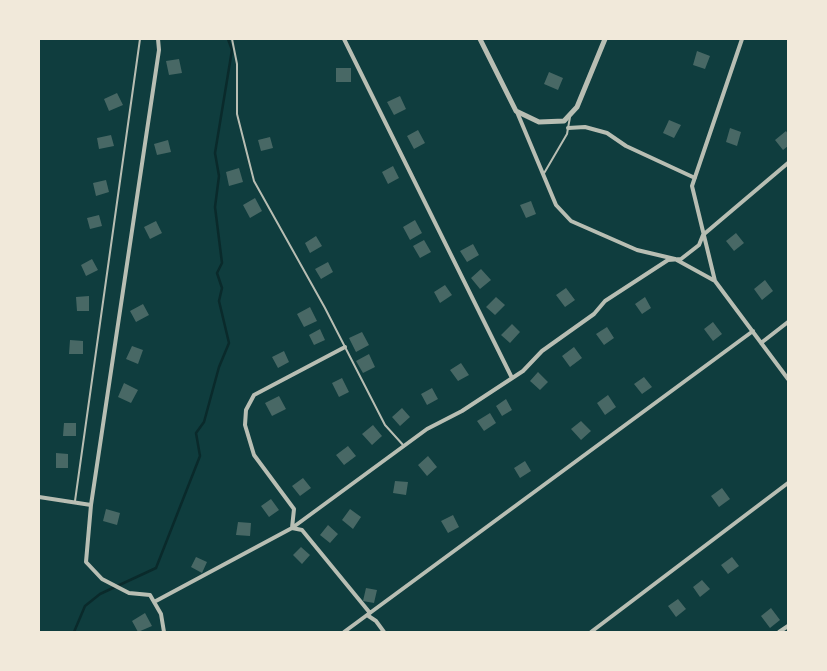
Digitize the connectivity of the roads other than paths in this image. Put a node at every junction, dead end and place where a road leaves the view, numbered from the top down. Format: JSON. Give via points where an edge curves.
{"nodes":[{"id":1,"x":140,"y":39,"type":"edge"},
{"id":2,"x":158,"y":39,"type":"edge"},
{"id":3,"x":232,"y":39,"type":"edge"},
{"id":4,"x":344,"y":39,"type":"edge"},
{"id":5,"x":480,"y":39,"type":"edge"},
{"id":6,"x":605,"y":39,"type":"edge"},
{"id":7,"x":742,"y":39,"type":"edge"},
{"id":8,"x":516,"y":111,"type":"junction"},
{"id":9,"x":570,"y":114,"type":"junction"},
{"id":10,"x":568,"y":128,"type":"junction"},
{"id":11,"x":788,"y":163,"type":"edge"},
{"id":12,"x":543,"y":176,"type":"junction"},
{"id":13,"x":695,"y":178,"type":"junction"},
{"id":14,"x":703,"y":235,"type":"junction"},
{"id":15,"x":675,"y":259,"type":"junction"},
{"id":16,"x":715,"y":281,"type":"junction"},
{"id":17,"x":788,"y":322,"type":"edge"},
{"id":18,"x":753,"y":331,"type":"junction"},
{"id":19,"x":761,"y":343,"type":"junction"},
{"id":20,"x":345,"y":347,"type":"junction"},
{"id":21,"x":512,"y":378,"type":"junction"},
{"id":22,"x":788,"y":379,"type":"edge"},
{"id":23,"x":404,"y":446,"type":"junction"},
{"id":24,"x":788,"y":483,"type":"edge"},
{"id":25,"x":39,"y":497,"type":"edge"},
{"id":26,"x":75,"y":501,"type":"junction"},
{"id":27,"x":91,"y":505,"type":"junction"},
{"id":28,"x":292,"y":528,"type":"junction"},
{"id":29,"x":154,"y":602,"type":"junction"},
{"id":30,"x":368,"y":614,"type":"junction"},
{"id":31,"x":788,"y":626,"type":"edge"},
{"id":32,"x":164,"y":632,"type":"edge"},
{"id":33,"x":344,"y":632,"type":"edge"},
{"id":34,"x":384,"y":632,"type":"edge"},
{"id":35,"x":591,"y":632,"type":"edge"},
{"id":36,"x":780,"y":632,"type":"edge"}],
"edges":[{"from":1,"to":26,"type":"lane"},
{"from":2,"to":27,"type":"street","via":[[159,50]]},
{"from":3,"to":20,"type":"lane","via":[[237,64],[237,114],[254,181]]},
{"from":4,"to":21,"type":"street"},
{"from":5,"to":8,"type":"street"},
{"from":6,"to":9,"type":"street","via":[[577,107]]},
{"from":7,"to":13,"type":"street"},
{"from":8,"to":9,"type":"street","via":[[539,122],[564,121]]},
{"from":8,"to":12,"type":"street"},
{"from":9,"to":10,"type":"lane"},
{"from":10,"to":12,"type":"lane","via":[[560,149]]},
{"from":10,"to":13,"type":"street","via":[[586,127],[607,133],[626,146]]},
{"from":11,"to":14,"type":"street"},
{"from":12,"to":15,"type":"street","via":[[556,205],[571,221],[638,250]]},
{"from":13,"to":14,"type":"street","via":[[692,186]]},
{"from":14,"to":15,"type":"street","via":[[699,245],[681,259]]},
{"from":14,"to":16,"type":"street"},
{"from":15,"to":16,"type":"street"},
{"from":15,"to":21,"type":"street","via":[[668,260],[605,301],[594,314],[542,351]]},
{"from":16,"to":18,"type":"street"},
{"from":17,"to":19,"type":"street"},
{"from":18,"to":19,"type":"street"},
{"from":18,"to":30,"type":"street"},
{"from":19,"to":22,"type":"street"},
{"from":20,"to":23,"type":"lane","via":[[384,425]]},
{"from":20,"to":28,"type":"street","via":[[254,395],[246,410],[245,425],[254,455],[294,509]]},
{"from":21,"to":23,"type":"street"},
{"from":23,"to":28,"type":"street"},
{"from":24,"to":35,"type":"street"},
{"from":25,"to":26,"type":"street"},
{"from":26,"to":27,"type":"street"},
{"from":27,"to":29,"type":"street","via":[[86,562],[102,579],[129,594],[150,595]]},
{"from":28,"to":29,"type":"street"},
{"from":28,"to":30,"type":"street","via":[[302,530]]},
{"from":29,"to":32,"type":"street","via":[[162,614]]},
{"from":30,"to":33,"type":"street"},
{"from":30,"to":34,"type":"street"},
{"from":31,"to":36,"type":"street"}]}
